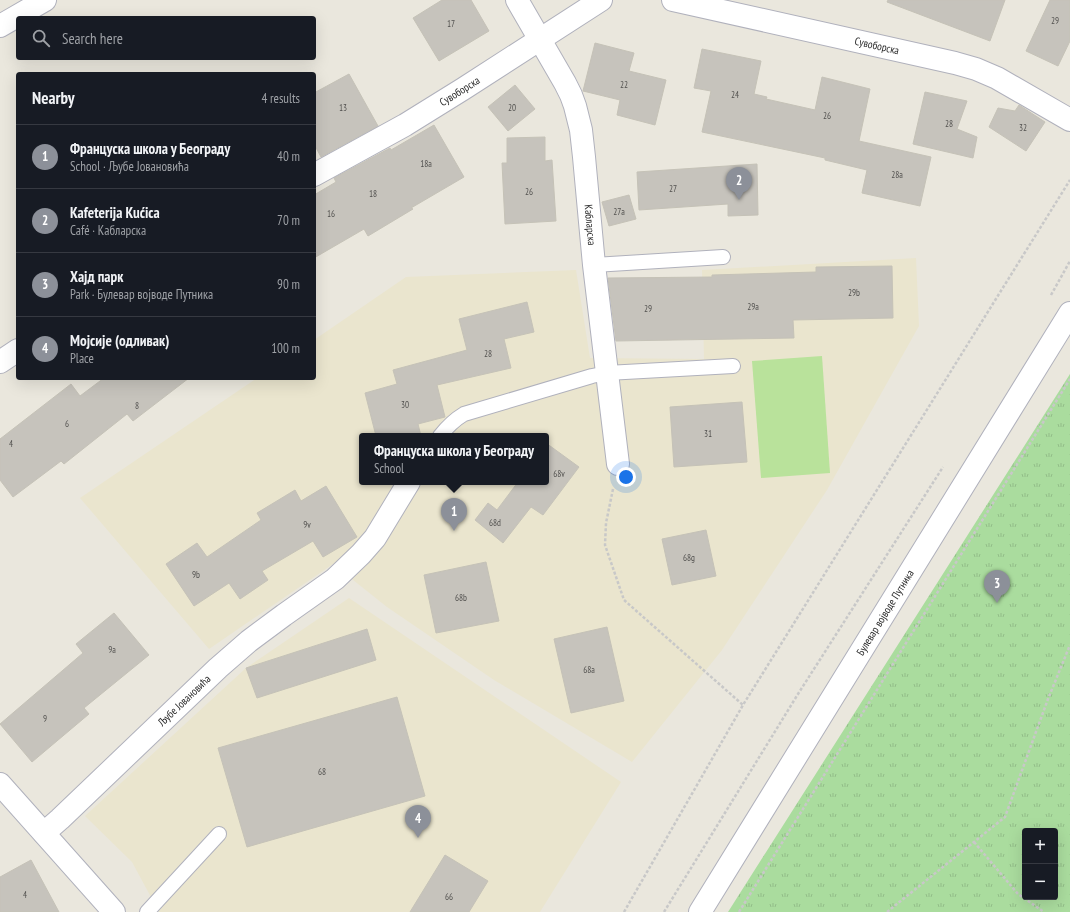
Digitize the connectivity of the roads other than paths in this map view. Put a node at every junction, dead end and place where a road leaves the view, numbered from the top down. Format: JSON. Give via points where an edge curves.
{"nodes":[{"id":1,"x":45,"y":0,"type":"edge"},
{"id":2,"x":517,"y":0,"type":"edge"},
{"id":3,"x":601,"y":0,"type":"edge"},
{"id":4,"x":673,"y":0,"type":"edge"},
{"id":5,"x":17,"y":16,"type":"edge"},
{"id":6,"x":16,"y":17,"type":"edge"},
{"id":7,"x":0,"y":26,"type":"edge"},
{"id":8,"x":539,"y":40,"type":"junction"},
{"id":9,"x":1070,"y":120,"type":"edge"},
{"id":10,"x":316,"y":174,"type":"edge"},
{"id":11,"x":723,"y":257,"type":"dead end"},
{"id":12,"x":594,"y":265,"type":"junction"},
{"id":13,"x":1070,"y":313,"type":"edge"},
{"id":14,"x":16,"y":351,"type":"edge"},
{"id":15,"x":0,"y":362,"type":"edge"},
{"id":16,"x":733,"y":366,"type":"dead end"},
{"id":17,"x":606,"y":373,"type":"junction"},
{"id":18,"x":442,"y":433,"type":"edge"},
{"id":19,"x":618,"y":464,"type":"road end"},
{"id":20,"x":407,"y":485,"type":"edge"},
{"id":21,"x":0,"y":784,"type":"edge"},
{"id":22,"x":44,"y":833,"type":"junction"},
{"id":23,"x":220,"y":834,"type":"dead end"},
{"id":24,"x":114,"y":912,"type":"edge"},
{"id":25,"x":147,"y":912,"type":"edge"},
{"id":26,"x":700,"y":912,"type":"edge"}],
"edges":[{"from":1,"to":5,"type":"street"},
{"from":2,"to":8,"type":"street","name":"Кабларска"},
{"from":3,"to":8,"type":"street","name":"Сувоборска"},
{"from":4,"to":9,"type":"street","name":"Сувоборска","via":[[976,69],[997,78]]},
{"from":6,"to":7,"type":"street"},
{"from":8,"to":10,"type":"street","name":"Сувоборска","via":[[405,125]]},
{"from":8,"to":12,"type":"street","name":"Кабларска","via":[[571,95],[578,117]]},
{"from":11,"to":12,"type":"lane"},
{"from":12,"to":17,"type":"street","name":"Кабларска"},
{"from":13,"to":26,"type":"street","name":"Булевар војводе Путника"},
{"from":14,"to":15,"type":"street"},
{"from":16,"to":17,"type":"lane"},
{"from":17,"to":18,"type":"lane","via":[[464,414]]},
{"from":17,"to":19,"type":"street","name":"Кабларска"},
{"from":20,"to":22,"type":"street","name":"Љубе Јовановића","via":[[375,538],[335,579],[249,641],[218,668]]},
{"from":21,"to":22,"type":"street"},
{"from":22,"to":24,"type":"street"},
{"from":23,"to":25,"type":"lane"}]}
